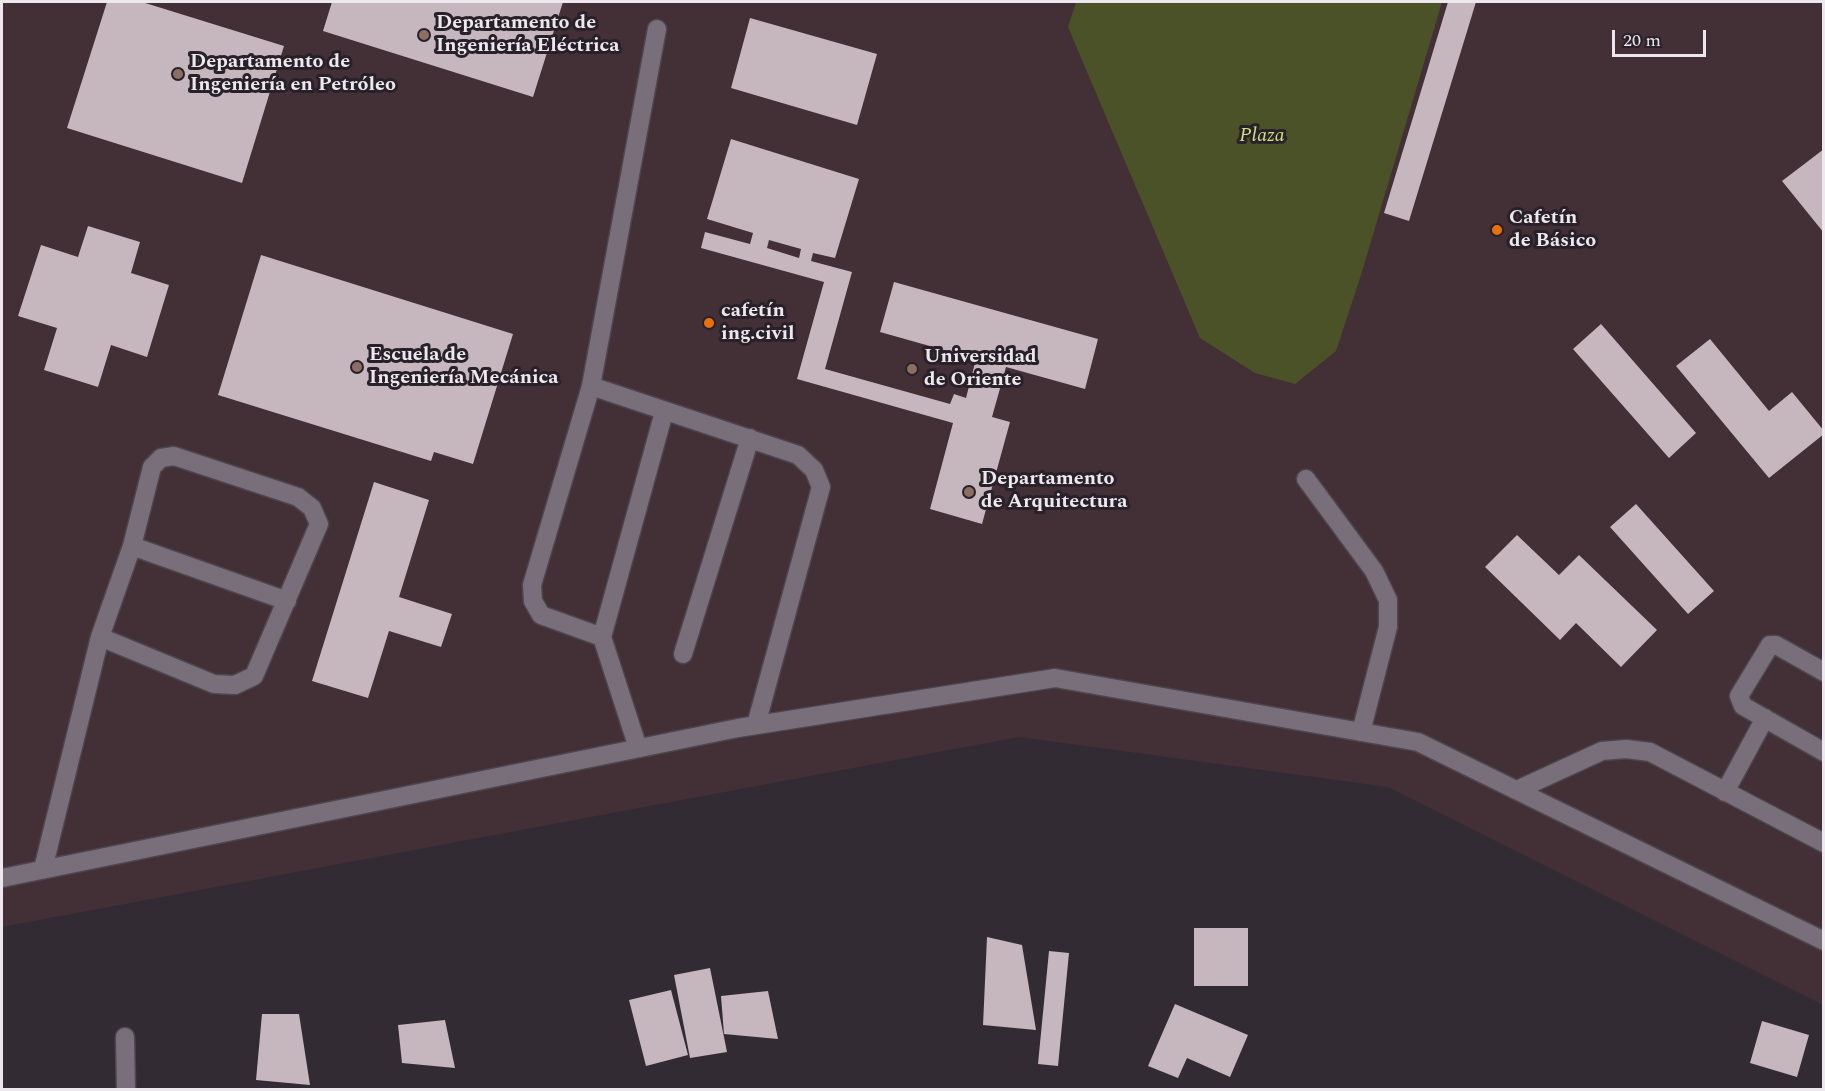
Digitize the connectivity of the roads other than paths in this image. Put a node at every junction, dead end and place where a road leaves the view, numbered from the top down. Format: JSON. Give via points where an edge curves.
{"nodes":[{"id":1,"x":657,"y":29,"type":"dead end"},
{"id":2,"x":591,"y":386,"type":"junction"},
{"id":3,"x":664,"y":412,"type":"junction"},
{"id":4,"x":750,"y":438,"type":"junction"},
{"id":5,"x":1306,"y":478,"type":"dead end"},
{"id":6,"x":132,"y":546,"type":"junction"},
{"id":7,"x":287,"y":601,"type":"junction"},
{"id":8,"x":100,"y":637,"type":"junction"},
{"id":9,"x":602,"y":637,"type":"junction"},
{"id":10,"x":683,"y":654,"type":"dead end"},
{"id":11,"x":1824,"y":672,"type":"edge"},
{"id":12,"x":1765,"y":718,"type":"junction"},
{"id":13,"x":756,"y":725,"type":"junction"},
{"id":14,"x":1360,"y":732,"type":"junction"},
{"id":15,"x":638,"y":748,"type":"junction"},
{"id":16,"x":1824,"y":752,"type":"edge"},
{"id":17,"x":1516,"y":790,"type":"junction"},
{"id":18,"x":1725,"y":792,"type":"junction"},
{"id":19,"x":1824,"y":843,"type":"edge"},
{"id":20,"x":43,"y":869,"type":"junction"},
{"id":21,"x":2,"y":878,"type":"edge"},
{"id":22,"x":1824,"y":940,"type":"edge"},
{"id":23,"x":125,"y":1037,"type":"dead end"},
{"id":24,"x":126,"y":1089,"type":"edge"}],
"edges":[{"from":1,"to":2,"type":"street"},
{"from":2,"to":3,"type":"street"},
{"from":2,"to":9,"type":"street","via":[[531,585],[533,601],[541,615]]},
{"from":3,"to":4,"type":"street"},
{"from":3,"to":9,"type":"street"},
{"from":4,"to":10,"type":"street"},
{"from":4,"to":13,"type":"street","via":[[798,455],[814,470],[821,487]]},
{"from":5,"to":14,"type":"street","via":[[1374,571],[1388,600],[1388,627]]},
{"from":6,"to":7,"type":"street"},
{"from":6,"to":7,"type":"street","via":[[152,467],[161,458],[174,456],[298,497],[312,508],[319,524]]},
{"from":6,"to":8,"type":"street"},
{"from":7,"to":8,"type":"street","via":[[254,676],[235,685],[214,684]]},
{"from":8,"to":20,"type":"street"},
{"from":9,"to":15,"type":"street"},
{"from":11,"to":12,"type":"street","via":[[1770,645],[1739,696],[1743,706]]},
{"from":12,"to":16,"type":"street"},
{"from":12,"to":18,"type":"street"},
{"from":13,"to":14,"type":"street","via":[[1055,678]]},
{"from":13,"to":15,"type":"street"},
{"from":14,"to":17,"type":"street","via":[[1418,742]]},
{"from":15,"to":20,"type":"street"},
{"from":17,"to":18,"type":"street","via":[[1602,752],[1626,749],[1650,752]]},
{"from":17,"to":22,"type":"street"},
{"from":18,"to":19,"type":"street"},
{"from":20,"to":21,"type":"street"},
{"from":23,"to":24,"type":"street"}]}
